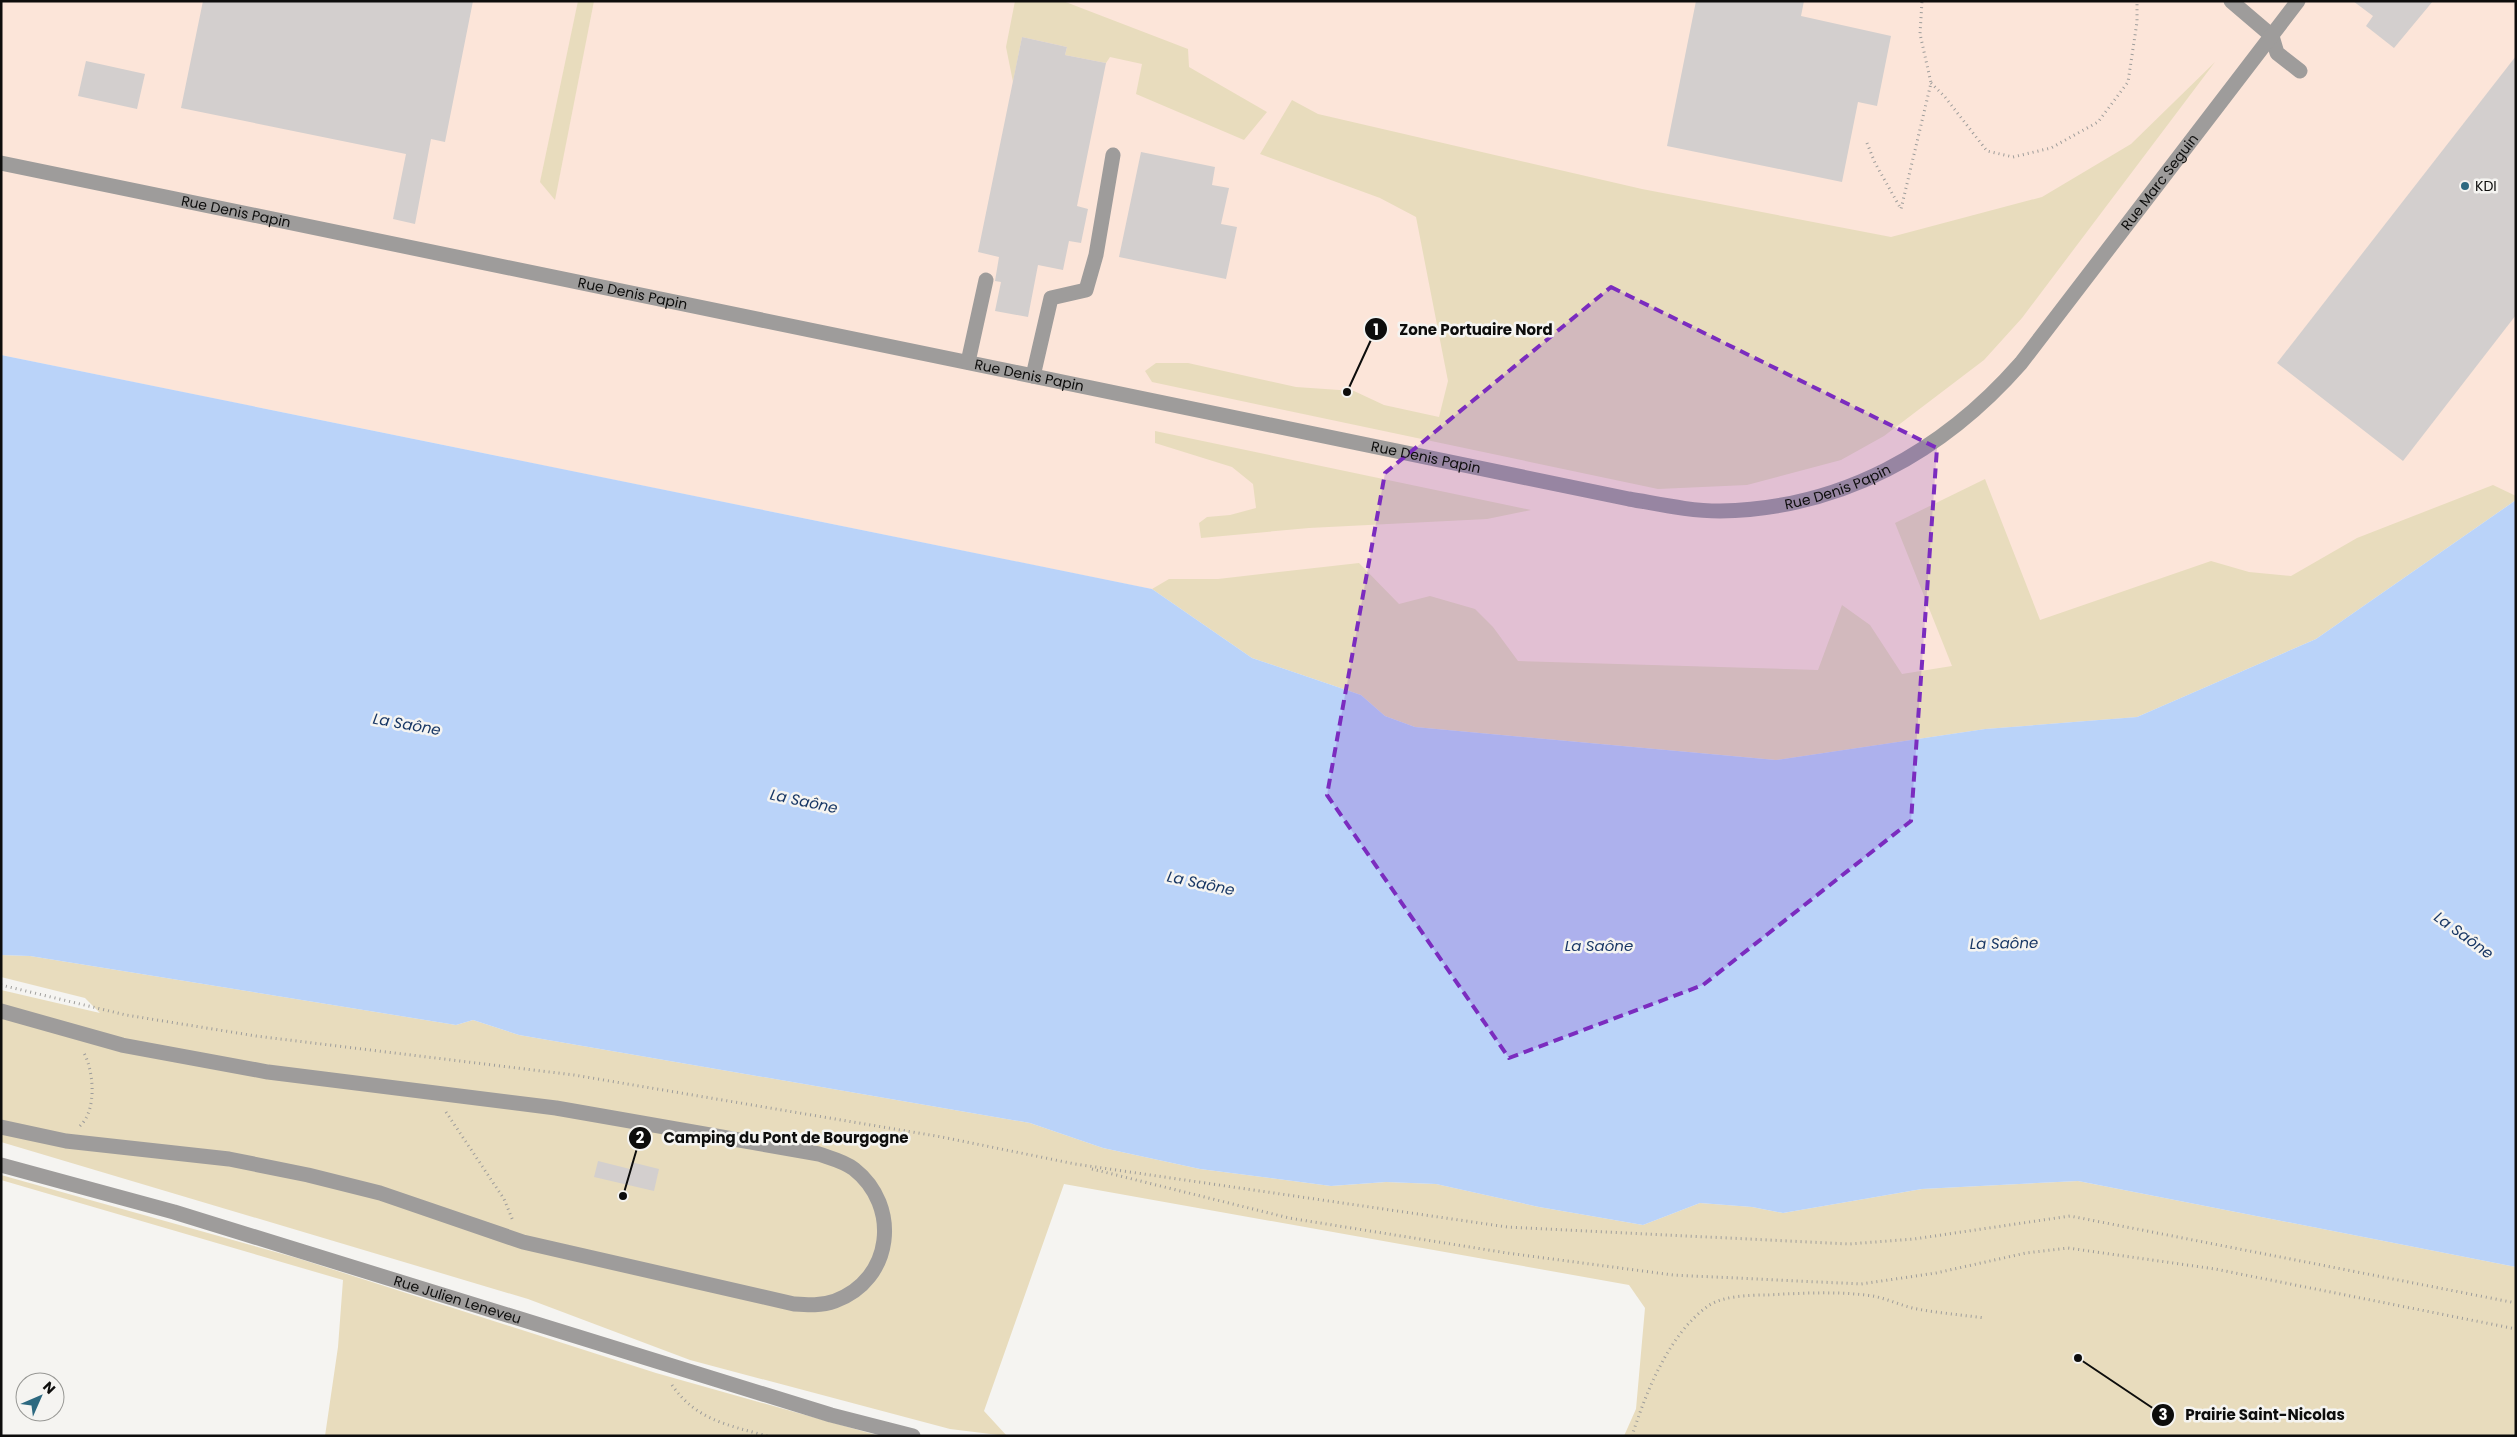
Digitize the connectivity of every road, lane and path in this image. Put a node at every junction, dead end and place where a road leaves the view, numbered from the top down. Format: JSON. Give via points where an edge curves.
{"nodes":[{"id":1,"x":1922,"y":1,"type":"edge"},
{"id":2,"x":2137,"y":1,"type":"edge"},
{"id":3,"x":2231,"y":1,"type":"edge"},
{"id":4,"x":2298,"y":1,"type":"edge"},
{"id":5,"x":2272,"y":36,"type":"junction"},
{"id":6,"x":2300,"y":71,"type":"dead end"},
{"id":7,"x":1932,"y":83,"type":"junction"},
{"id":8,"x":1867,"y":143,"type":"dead end"},
{"id":9,"x":1113,"y":155,"type":"dead end"},
{"id":10,"x":1,"y":163,"type":"edge"},
{"id":11,"x":986,"y":280,"type":"dead end"},
{"id":12,"x":968,"y":362,"type":"junction"},
{"id":13,"x":2021,"y":363,"type":"joint"},
{"id":14,"x":1033,"y":376,"type":"junction"},
{"id":15,"x":1,"y":985,"type":"edge"},
{"id":16,"x":1,"y":1011,"type":"edge"},
{"id":17,"x":72,"y":1032,"type":"junction"},
{"id":18,"x":435,"y":1094,"type":"junction"},
{"id":19,"x":1,"y":1126,"type":"edge"},
{"id":20,"x":66,"y":1141,"type":"junction"},
{"id":21,"x":1074,"y":1164,"type":"junction"},
{"id":22,"x":1,"y":1166,"type":"edge"},
{"id":23,"x":523,"y":1242,"type":"junction"},
{"id":24,"x":2516,"y":1303,"type":"edge"},
{"id":25,"x":1985,"y":1318,"type":"dead end"},
{"id":26,"x":2516,"y":1329,"type":"edge"},
{"id":27,"x":657,"y":1361,"type":"junction"},
{"id":28,"x":767,"y":1436,"type":"edge"},
{"id":29,"x":914,"y":1436,"type":"edge"},
{"id":30,"x":1632,"y":1436,"type":"edge"}],
"edges":[{"from":1,"to":7,"type":"path","via":[[1920,34]]},
{"from":2,"to":7,"type":"path","via":[[2138,22],[2128,82],[2098,122],[2052,148],[2013,157],[1987,150]]},
{"from":3,"to":5,"type":"street"},
{"from":4,"to":5,"type":"street","name":"Rue Marc Seguin"},
{"from":5,"to":6,"type":"street","via":[[2276,53]]},
{"from":5,"to":13,"type":"street","name":"Rue Marc Seguin"},
{"from":7,"to":8,"type":"path","via":[[1901,209]]},
{"from":9,"to":14,"type":"street","via":[[1096,255],[1086,290],[1051,298]]},
{"from":10,"to":12,"type":"street","name":"Rue Denis Papin"},
{"from":11,"to":12,"type":"street"},
{"from":12,"to":14,"type":"street","name":"Rue Denis Papin"},
{"from":13,"to":14,"type":"street","name":"Rue Denis Papin","via":[[1966,420],[1931,445],[1872,478],[1793,502],[1719,511],[1620,498]]},
{"from":15,"to":21,"type":"path","via":[[126,1015],[256,1036],[584,1077],[942,1137]]},
{"from":16,"to":17,"type":"street"},
{"from":17,"to":18,"type":"street","via":[[268,1072]]},
{"from":17,"to":20,"type":"path","via":[[89,1063],[91,1104],[88,1119]]},
{"from":18,"to":23,"type":"path","via":[[504,1199]]},
{"from":18,"to":23,"type":"street","via":[[556,1108],[771,1145],[837,1160],[854,1168],[874,1191],[884,1214],[886,1242],[879,1263],[858,1288],[836,1301],[818,1306],[794,1304]]},
{"from":19,"to":20,"type":"street"},
{"from":20,"to":23,"type":"street","via":[[229,1159],[308,1175],[380,1193]]},
{"from":21,"to":24,"type":"path","via":[[1507,1227],[1849,1244],[1914,1239],[2070,1216]]},
{"from":21,"to":26,"type":"path","via":[[1289,1218],[1673,1276],[1861,1284],[2068,1248],[2215,1269]]},
{"from":22,"to":27,"type":"street","name":"Rue Julien Leneveu","via":[[174,1212]]},
{"from":25,"to":30,"type":"path","via":[[1916,1308],[1875,1296],[1829,1292],[1753,1295],[1720,1301],[1709,1305],[1694,1318],[1667,1354],[1651,1382]]},
{"from":27,"to":28,"type":"path","via":[[680,1397],[710,1420]]},
{"from":27,"to":29,"type":"street","name":"Rue Julien Leneveu","via":[[831,1415]]}]}
